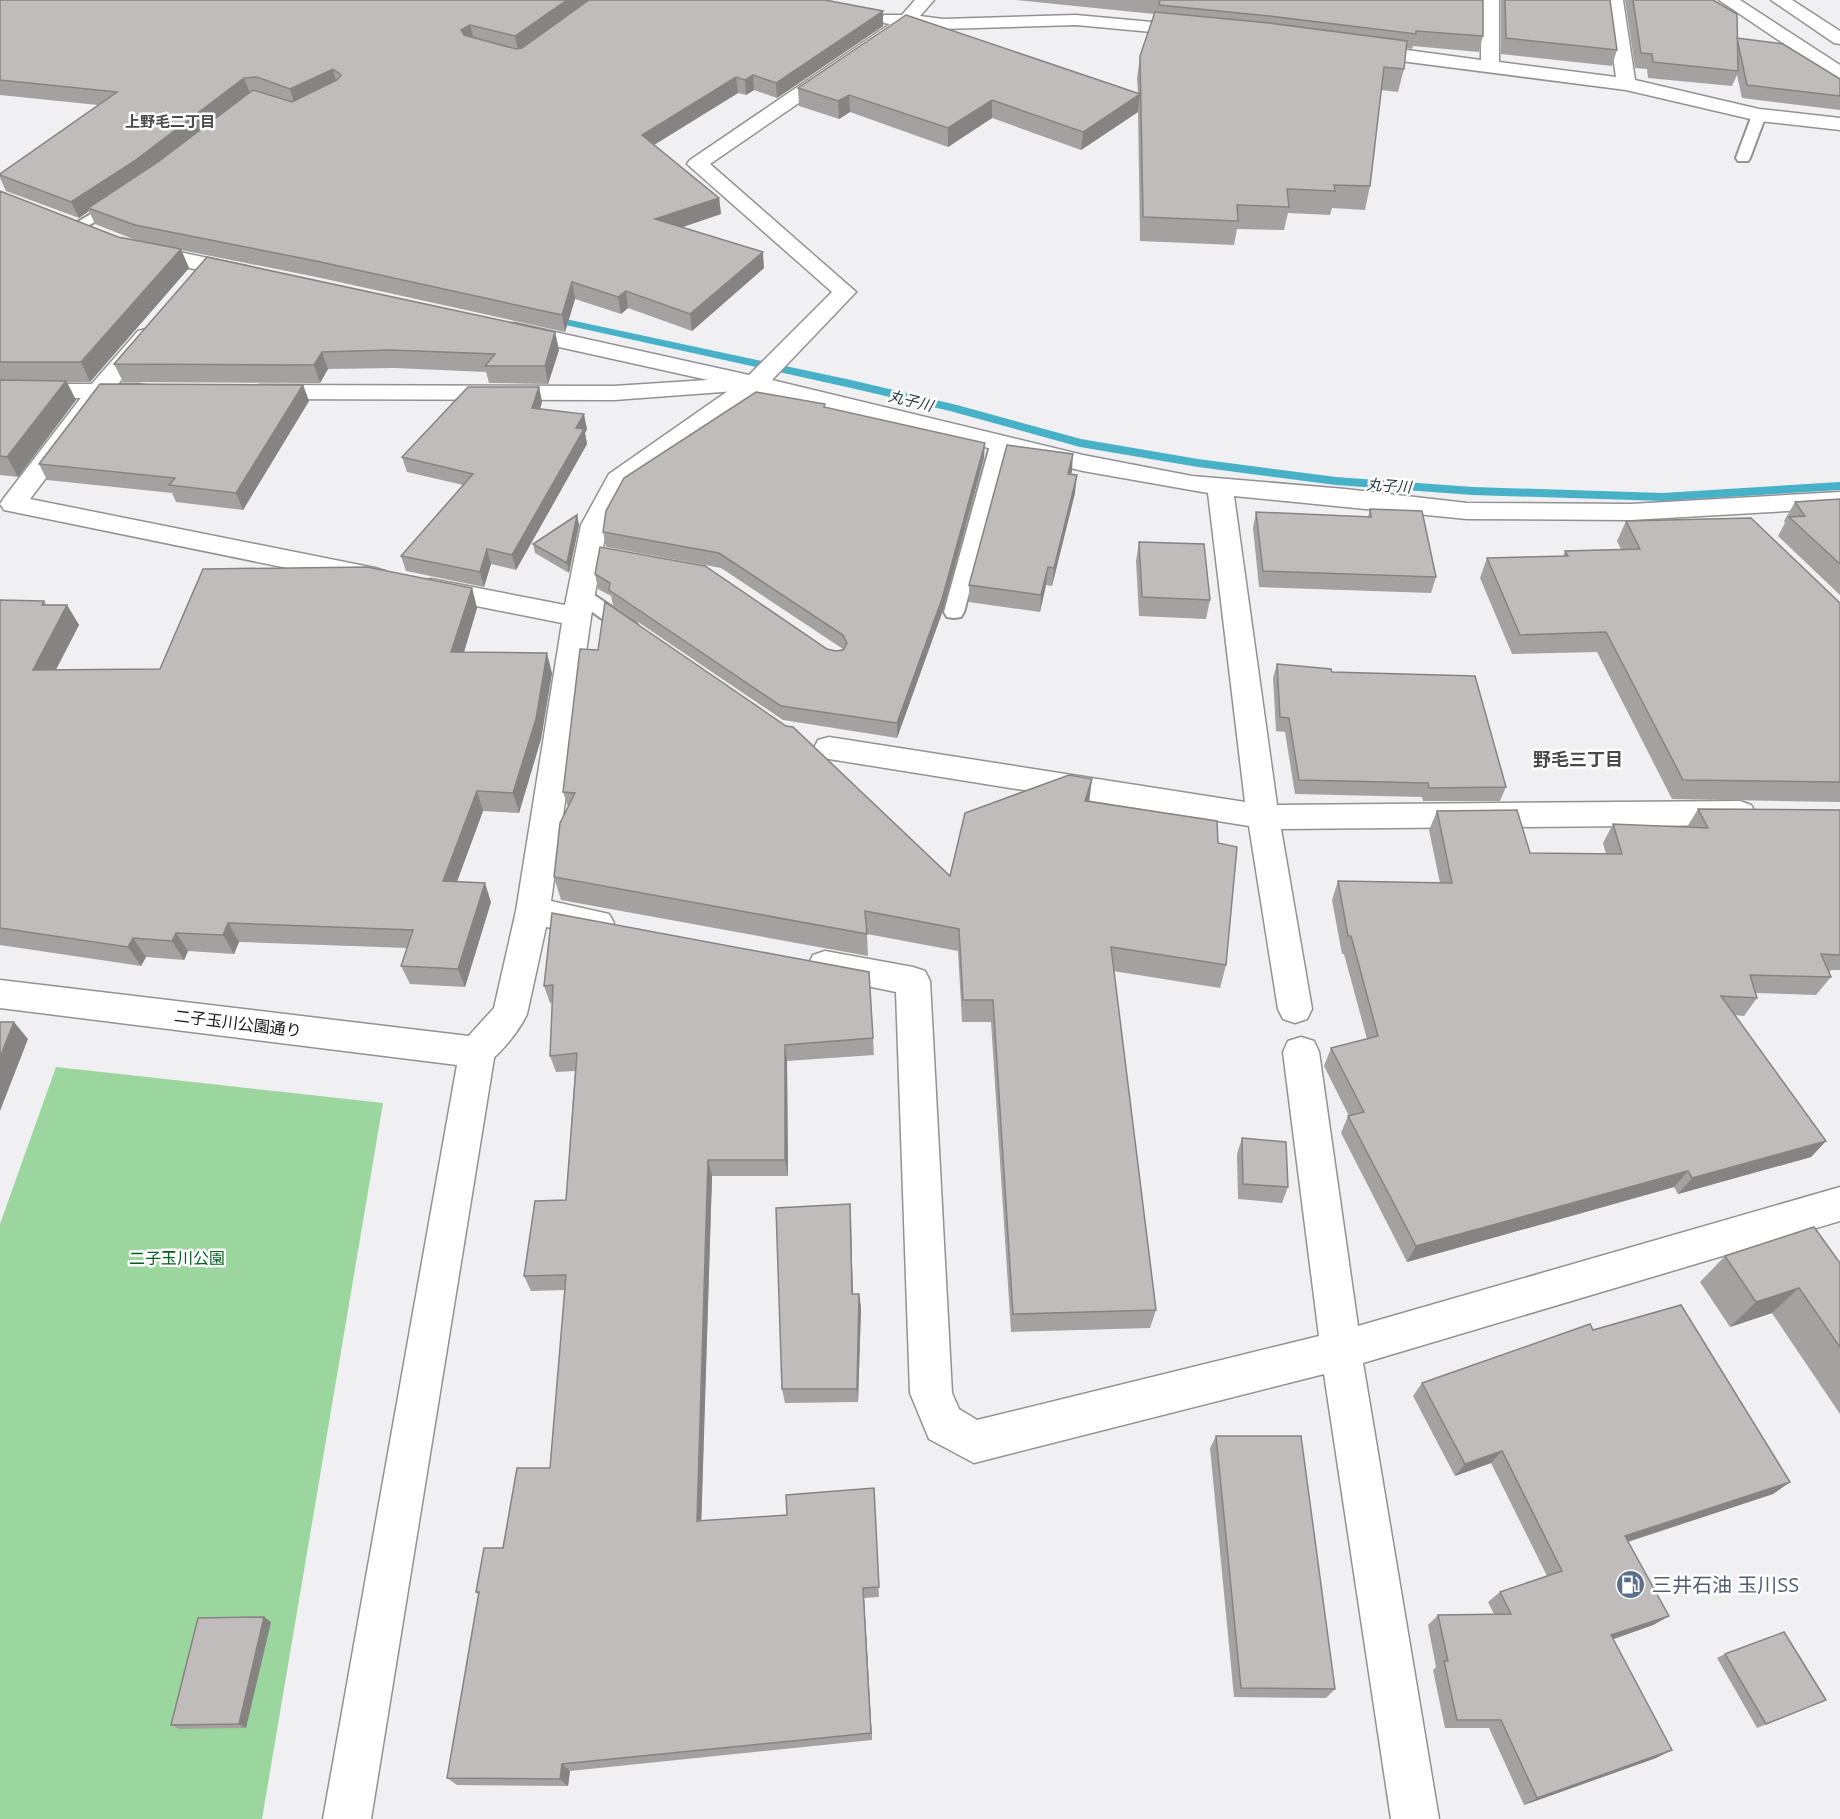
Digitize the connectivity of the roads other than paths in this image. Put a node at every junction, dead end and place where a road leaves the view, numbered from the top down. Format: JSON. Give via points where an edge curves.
{"nodes":[{"id":1,"x":925,"y":0,"type":"edge"},
{"id":2,"x":1490,"y":0,"type":"edge"},
{"id":3,"x":1614,"y":0,"type":"edge"},
{"id":4,"x":1728,"y":0,"type":"edge"},
{"id":5,"x":1780,"y":0,"type":"edge"},
{"id":6,"x":873,"y":16,"type":"edge"},
{"id":7,"x":905,"y":22,"type":"junction"},
{"id":8,"x":1209,"y":33,"type":"edge"},
{"id":9,"x":1840,"y":39,"type":"edge"},
{"id":10,"x":1349,"y":49,"type":"edge"},
{"id":11,"x":1490,"y":66,"type":"junction"},
{"id":12,"x":1840,"y":73,"type":"edge"},
{"id":13,"x":1626,"y":84,"type":"junction"},
{"id":14,"x":1759,"y":115,"type":"junction"},
{"id":15,"x":1840,"y":124,"type":"edge"},
{"id":16,"x":1743,"y":158,"type":"dead end"},
{"id":17,"x":133,"y":191,"type":"edge"},
{"id":18,"x":72,"y":223,"type":"joint"},
{"id":19,"x":264,"y":276,"type":"edge"},
{"id":20,"x":160,"y":319,"type":"edge"},
{"id":21,"x":493,"y":326,"type":"edge"},
{"id":22,"x":754,"y":384,"type":"junction"},
{"id":23,"x":0,"y":391,"type":"edge"},
{"id":24,"x":99,"y":391,"type":"junction"},
{"id":25,"x":159,"y":392,"type":"edge"},
{"id":26,"x":243,"y":392,"type":"edge"},
{"id":27,"x":1000,"y":442,"type":"junction"},
{"id":28,"x":1221,"y":487,"type":"junction"},
{"id":29,"x":1840,"y":500,"type":"edge"},
{"id":30,"x":1727,"y":506,"type":"junction"},
{"id":31,"x":1751,"y":529,"type":"edge"},
{"id":32,"x":579,"y":606,"type":"junction"},
{"id":33,"x":954,"y":612,"type":"dead end"},
{"id":34,"x":650,"y":642,"type":"edge"},
{"id":35,"x":819,"y":746,"type":"dead end"},
{"id":36,"x":1770,"y":814,"type":"edge"},
{"id":37,"x":1264,"y":817,"type":"junction"},
{"id":38,"x":533,"y":911,"type":"junction"},
{"id":39,"x":625,"y":928,"type":"edge"},
{"id":40,"x":798,"y":960,"type":"edge"},
{"id":41,"x":0,"y":994,"type":"edge"},
{"id":42,"x":1295,"y":1009,"type":"dead end"},
{"id":43,"x":477,"y":1052,"type":"junction"},
{"id":44,"x":1301,"y":1052,"type":"dead end"},
{"id":45,"x":1840,"y":1204,"type":"edge"},
{"id":46,"x":1341,"y":1350,"type":"junction"},
{"id":47,"x":347,"y":1819,"type":"edge"},
{"id":48,"x":1415,"y":1819,"type":"edge"}],
"edges":[{"from":1,"to":7,"type":"main road"},
{"from":2,"to":11,"type":"main road"},
{"from":3,"to":13,"type":"main road"},
{"from":4,"to":12,"type":"main road"},
{"from":5,"to":9,"type":"main road"},
{"from":6,"to":7,"type":"main road"},
{"from":7,"to":8,"type":"main road","via":[[1076,20]]},
{"from":7,"to":22,"type":"main road","via":[[697,164],[845,292]]},
{"from":10,"to":11,"type":"main road"},
{"from":11,"to":13,"type":"main road"},
{"from":13,"to":14,"type":"main road"},
{"from":14,"to":15,"type":"main road"},
{"from":14,"to":16,"type":"lane"},
{"from":17,"to":18,"type":"lane","via":[[108,208]]},
{"from":18,"to":19,"type":"main road","via":[[199,274]]},
{"from":20,"to":24,"type":"main road"},
{"from":21,"to":22,"type":"main road"},
{"from":22,"to":26,"type":"main road","via":[[614,393]]},
{"from":22,"to":27,"type":"main road"},
{"from":22,"to":32,"type":"main road","via":[[618,480],[594,525],[600,554]]},
{"from":23,"to":24,"type":"main road"},
{"from":24,"to":25,"type":"main road"},
{"from":24,"to":32,"type":"main road","via":[[13,504]]},
{"from":27,"to":28,"type":"main road","via":[[1083,463]]},
{"from":27,"to":33,"type":"lane"},
{"from":28,"to":30,"type":"main road","via":[[1467,511],[1631,512]]},
{"from":28,"to":37,"type":"main road"},
{"from":29,"to":30,"type":"main road"},
{"from":30,"to":31,"type":"main road"},
{"from":32,"to":34,"type":"lane"},
{"from":32,"to":38,"type":"main road"},
{"from":35,"to":37,"type":"main road"},
{"from":36,"to":37,"type":"main road"},
{"from":37,"to":42,"type":"main road"},
{"from":38,"to":39,"type":"main road"},
{"from":38,"to":43,"type":"main road","via":[[510,1014]]},
{"from":40,"to":46,"type":"main road","via":[[913,981],[931,1393],[944,1424],[974,1442]]},
{"from":41,"to":43,"type":"main road","name":"二子玉川公園通り"},
{"from":43,"to":47,"type":"main road"},
{"from":44,"to":46,"type":"main road"},
{"from":45,"to":46,"type":"main road"},
{"from":46,"to":48,"type":"main road"}]}
